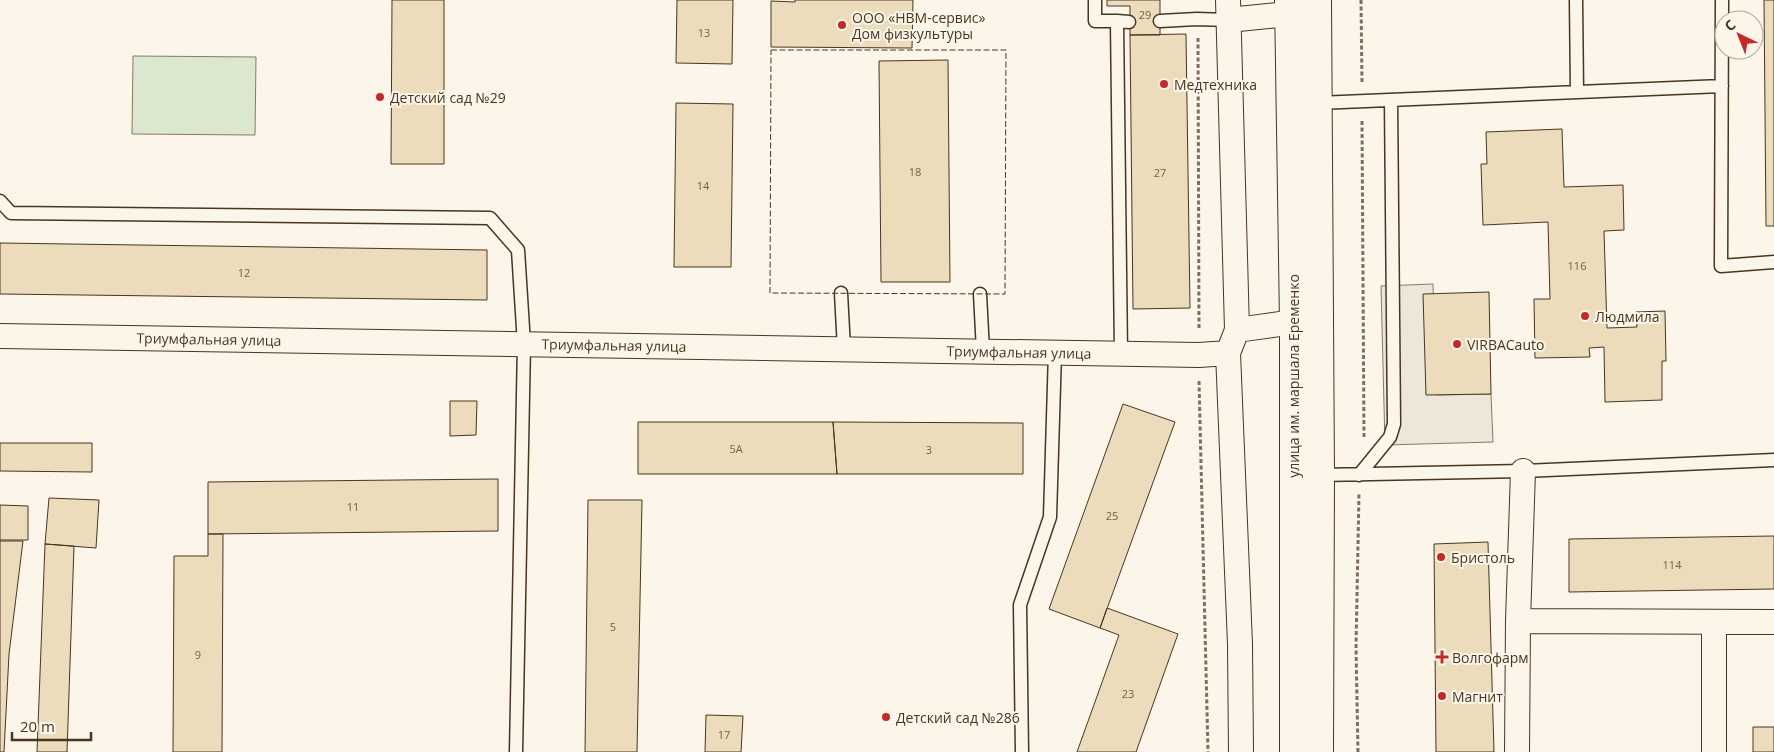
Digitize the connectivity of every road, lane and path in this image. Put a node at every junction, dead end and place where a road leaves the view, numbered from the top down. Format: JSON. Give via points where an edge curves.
{"nodes":[{"id":1,"x":1095,"y":0,"type":"edge"},
{"id":2,"x":1317,"y":0,"type":"edge"},
{"id":3,"x":1361,"y":0,"type":"edge"},
{"id":4,"x":1576,"y":0,"type":"edge"},
{"id":5,"x":1722,"y":0,"type":"edge"},
{"id":6,"x":1289,"y":7,"type":"edge"},
{"id":7,"x":1228,"y":10,"type":"edge"},
{"id":8,"x":1160,"y":21,"type":"dead end"},
{"id":9,"x":1722,"y":86,"type":"junction"},
{"id":10,"x":1577,"y":92,"type":"junction"},
{"id":11,"x":1391,"y":100,"type":"junction"},
{"id":12,"x":1362,"y":101,"type":"junction"},
{"id":13,"x":1318,"y":103,"type":"junction"},
{"id":14,"x":0,"y":201,"type":"edge"},
{"id":15,"x":1774,"y":262,"type":"edge"},
{"id":16,"x":841,"y":293,"type":"dead end"},
{"id":17,"x":980,"y":294,"type":"dead end"},
{"id":18,"x":1294,"y":322,"type":"junction"},
{"id":19,"x":1237,"y":330,"type":"junction"},
{"id":20,"x":0,"y":336,"type":"edge"},
{"id":21,"x":524,"y":344,"type":"junction"},
{"id":22,"x":844,"y":349,"type":"junction"},
{"id":23,"x":984,"y":351,"type":"junction"},
{"id":24,"x":1055,"y":352,"type":"junction"},
{"id":25,"x":1228,"y":353,"type":"junction"},
{"id":26,"x":1121,"y":354,"type":"junction"},
{"id":27,"x":1774,"y":460,"type":"edge"},
{"id":28,"x":1523,"y":471,"type":"junction"},
{"id":29,"x":1320,"y":475,"type":"junction"},
{"id":30,"x":1359,"y":475,"type":"junction"},
{"id":31,"x":1518,"y":621,"type":"junction"},
{"id":32,"x":1714,"y":622,"type":"junction"},
{"id":33,"x":1774,"y":622,"type":"edge"},
{"id":34,"x":516,"y":752,"type":"edge"},
{"id":35,"x":1022,"y":752,"type":"edge"},
{"id":36,"x":1241,"y":752,"type":"edge"},
{"id":37,"x":1294,"y":752,"type":"edge"},
{"id":38,"x":1319,"y":752,"type":"edge"},
{"id":39,"x":1358,"y":752,"type":"edge"},
{"id":40,"x":1517,"y":752,"type":"edge"},
{"id":41,"x":1714,"y":752,"type":"edge"}],
"edges":[{"from":1,"to":26,"type":"lane","via":[[1095,21],[1123,22]]},
{"from":2,"to":13,"type":"highway","name":"улица им. маршала Еременко"},
{"from":3,"to":12,"type":"path"},
{"from":4,"to":10,"type":"lane"},
{"from":5,"to":9,"type":"lane"},
{"from":6,"to":7,"type":"street"},
{"from":6,"to":18,"type":"highway","name":"улица им. маршала Еременко"},
{"from":7,"to":8,"type":"lane","via":[[1197,19]]},
{"from":7,"to":19,"type":"street"},
{"from":9,"to":10,"type":"lane"},
{"from":9,"to":15,"type":"lane","via":[[1721,266]]},
{"from":10,"to":11,"type":"lane"},
{"from":11,"to":12,"type":"lane"},
{"from":11,"to":30,"type":"lane","via":[[1394,424],[1390,437]]},
{"from":12,"to":13,"type":"lane"},
{"from":12,"to":30,"type":"path","via":[[1364,445]]},
{"from":13,"to":29,"type":"highway","name":"улица им. маршала Еременко"},
{"from":14,"to":21,"type":"lane","via":[[11,213],[490,218],[518,250]]},
{"from":16,"to":22,"type":"lane"},
{"from":17,"to":23,"type":"lane"},
{"from":18,"to":19,"type":"street"},
{"from":18,"to":37,"type":"highway","name":"улица им. маршала Еременко"},
{"from":19,"to":25,"type":"street"},
{"from":20,"to":21,"type":"street","name":"Триумфальная улица"},
{"from":21,"to":22,"type":"street","name":"Триумфальная улица"},
{"from":21,"to":34,"type":"lane"},
{"from":22,"to":23,"type":"street","name":"Триумфальная улица"},
{"from":23,"to":24,"type":"street","name":"Триумфальная улица"},
{"from":24,"to":26,"type":"street","name":"Триумфальная улица"},
{"from":24,"to":35,"type":"lane","via":[[1050,517],[1020,605]]},
{"from":25,"to":26,"type":"street","name":"Триумфальная улица"},
{"from":25,"to":36,"type":"street","via":[[1240,644]]},
{"from":27,"to":28,"type":"lane"},
{"from":28,"to":30,"type":"lane"},
{"from":28,"to":31,"type":"street"},
{"from":29,"to":30,"type":"lane"},
{"from":29,"to":38,"type":"highway","name":"улица им. маршала Еременко"},
{"from":30,"to":39,"type":"path"},
{"from":31,"to":32,"type":"street"},
{"from":31,"to":40,"type":"street"},
{"from":32,"to":33,"type":"street"},
{"from":32,"to":41,"type":"street"}]}
